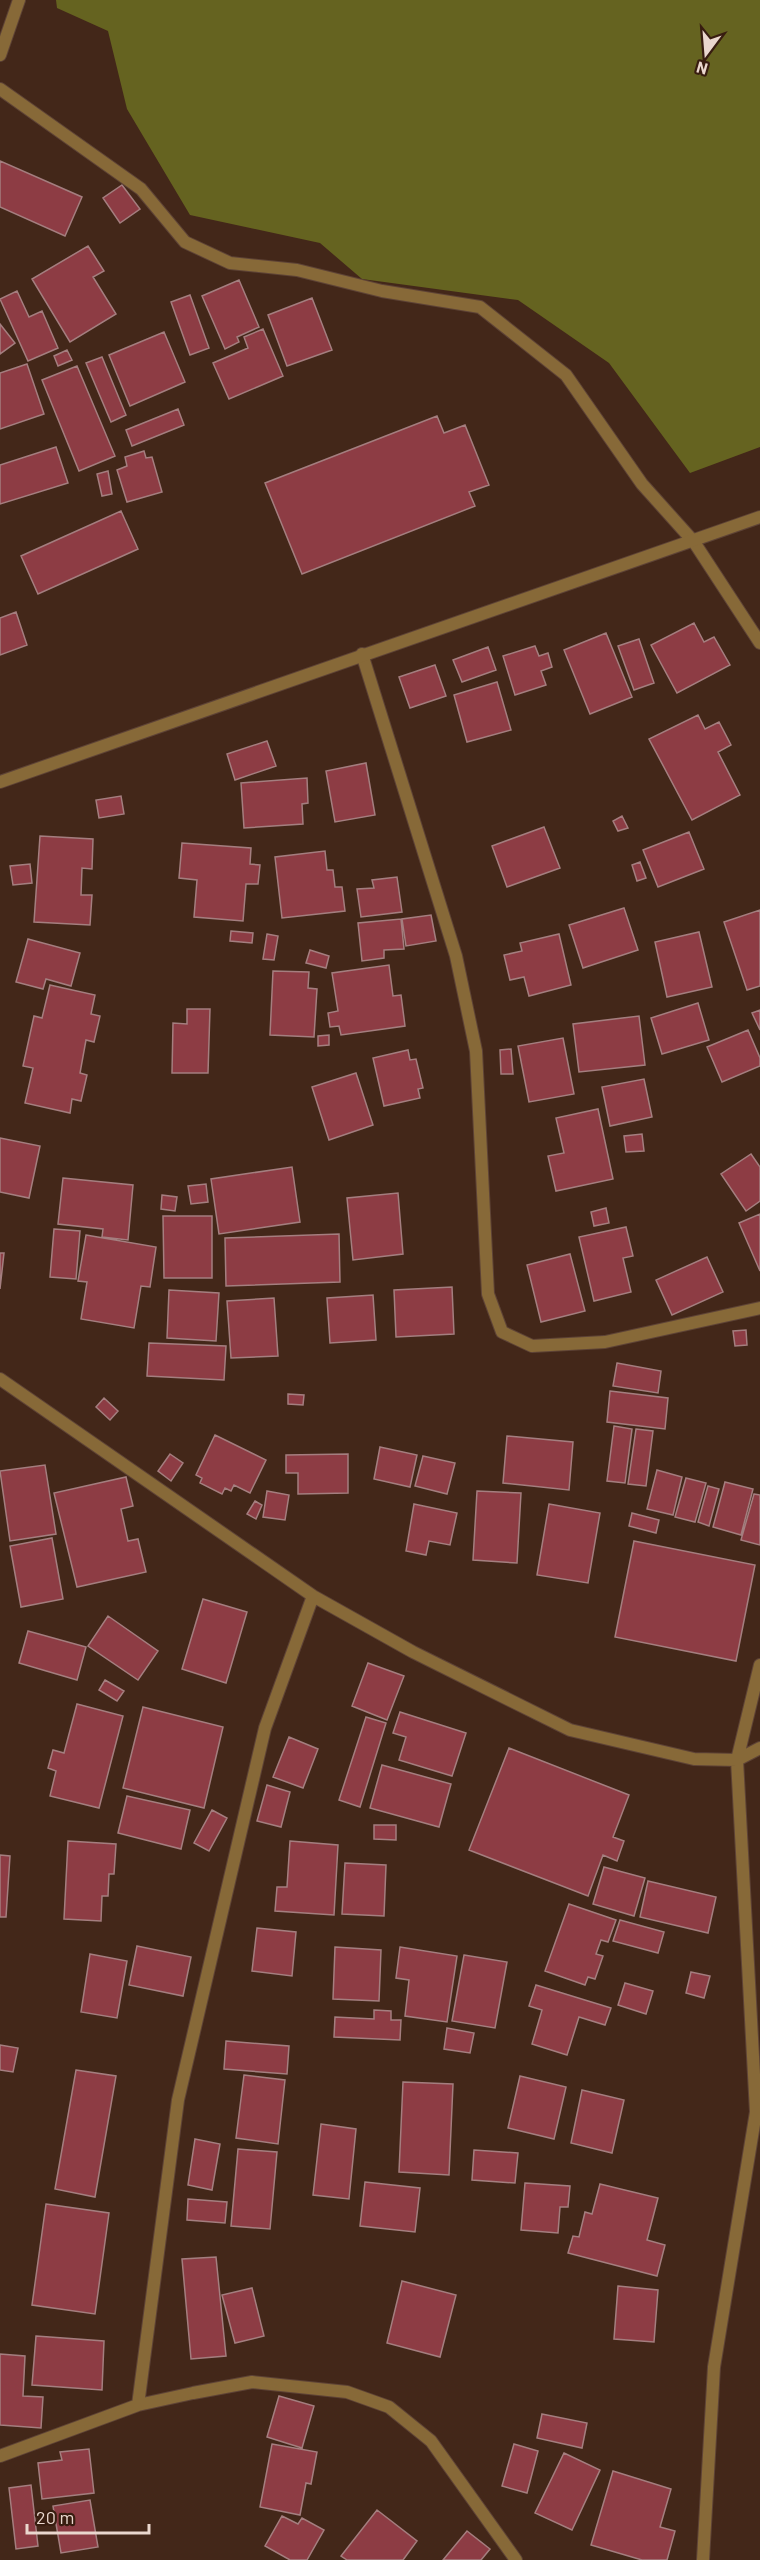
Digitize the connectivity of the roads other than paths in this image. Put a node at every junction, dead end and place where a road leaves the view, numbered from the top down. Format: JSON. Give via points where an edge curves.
{"nodes":[{"id":1,"x":19,"y":0,"type":"edge"},
{"id":2,"x":0,"y":55,"type":"edge"},
{"id":3,"x":0,"y":89,"type":"edge"},
{"id":4,"x":760,"y":517,"type":"edge"},
{"id":5,"x":694,"y":542,"type":"junction"},
{"id":6,"x":760,"y":643,"type":"edge"},
{"id":7,"x":362,"y":654,"type":"junction"},
{"id":8,"x":0,"y":782,"type":"edge"},
{"id":9,"x":760,"y":1308,"type":"edge"},
{"id":10,"x":0,"y":1379,"type":"edge"},
{"id":11,"x":313,"y":1596,"type":"junction"},
{"id":12,"x":760,"y":1665,"type":"edge"},
{"id":13,"x":760,"y":1749,"type":"edge"},
{"id":14,"x":736,"y":1760,"type":"junction"},
{"id":15,"x":138,"y":2405,"type":"junction"},
{"id":16,"x":0,"y":2456,"type":"edge"},
{"id":17,"x":516,"y":2560,"type":"edge"},
{"id":18,"x":703,"y":2560,"type":"edge"}],
"edges":[{"from":1,"to":2,"type":"street"},
{"from":3,"to":5,"type":"street","via":[[141,189],[185,242],[230,263],[297,270],[382,291],[480,307],[566,375],[642,484]]},
{"from":4,"to":5,"type":"street"},
{"from":5,"to":6,"type":"street"},
{"from":5,"to":7,"type":"street"},
{"from":7,"to":8,"type":"street"},
{"from":7,"to":9,"type":"street","via":[[456,956],[476,1051],[488,1294],[501,1332],[532,1346],[605,1342]]},
{"from":10,"to":11,"type":"street"},
{"from":11,"to":14,"type":"street","via":[[413,1652],[570,1730],[693,1760]]},
{"from":11,"to":15,"type":"street","via":[[265,1728],[178,2100]]},
{"from":12,"to":14,"type":"street"},
{"from":13,"to":14,"type":"street"},
{"from":14,"to":18,"type":"street","via":[[756,2112],[714,2367]]},
{"from":15,"to":16,"type":"street"},
{"from":15,"to":17,"type":"street","via":[[252,2382],[347,2392],[389,2407],[431,2441]]}]}
